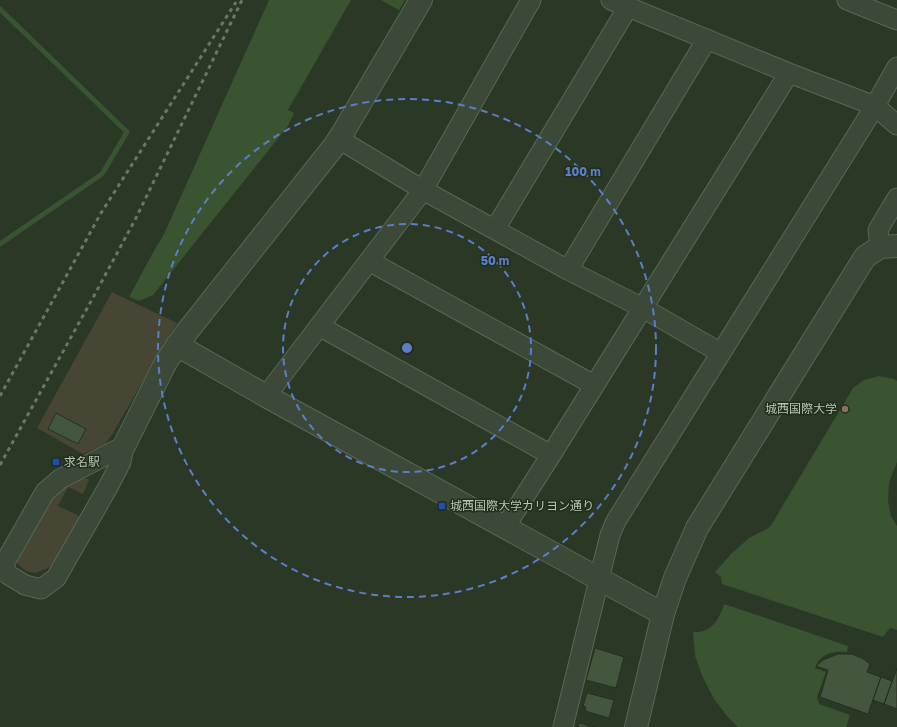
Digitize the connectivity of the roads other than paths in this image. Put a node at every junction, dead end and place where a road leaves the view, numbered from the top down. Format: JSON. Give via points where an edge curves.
{"nodes":[{"id":1,"x":421,"y":0,"type":"edge"},
{"id":2,"x":532,"y":0,"type":"edge"},
{"id":3,"x":847,"y":0,"type":"edge"},
{"id":4,"x":620,"y":4,"type":"edge"},
{"id":5,"x":897,"y":20,"type":"edge"},
{"id":6,"x":707,"y":39,"type":"junction"},
{"id":7,"x":897,"y":67,"type":"edge"},
{"id":8,"x":789,"y":73,"type":"junction"},
{"id":9,"x":875,"y":106,"type":"junction"},
{"id":10,"x":897,"y":125,"type":"edge"},
{"id":11,"x":338,"y":139,"type":"junction"},
{"id":12,"x":423,"y":190,"type":"junction"},
{"id":13,"x":897,"y":198,"type":"edge"},
{"id":14,"x":495,"y":230,"type":"junction"},
{"id":15,"x":889,"y":246,"type":"edge"},
{"id":16,"x":369,"y":261,"type":"junction"},
{"id":17,"x":568,"y":270,"type":"junction"},
{"id":18,"x":643,"y":308,"type":"junction"},
{"id":19,"x":319,"y":326,"type":"junction"},
{"id":20,"x":178,"y":345,"type":"junction"},
{"id":21,"x":721,"y":353,"type":"junction"},
{"id":22,"x":594,"y":386,"type":"junction"},
{"id":23,"x":266,"y":396,"type":"junction"},
{"id":24,"x":124,"y":446,"type":"junction"},
{"id":25,"x":551,"y":455,"type":"junction"},
{"id":26,"x":505,"y":527,"type":"junction"},
{"id":27,"x":599,"y":579,"type":"junction"},
{"id":28,"x":663,"y":614,"type":"junction"},
{"id":29,"x":563,"y":727,"type":"edge"},
{"id":30,"x":636,"y":727,"type":"edge"}],
"edges":[{"from":1,"to":11,"type":"street"},
{"from":2,"to":12,"type":"street"},
{"from":3,"to":5,"type":"street"},
{"from":4,"to":6,"type":"street"},
{"from":4,"to":14,"type":"street"},
{"from":6,"to":8,"type":"street"},
{"from":6,"to":17,"type":"street"},
{"from":7,"to":9,"type":"street"},
{"from":8,"to":9,"type":"street"},
{"from":8,"to":18,"type":"street"},
{"from":9,"to":10,"type":"street"},
{"from":9,"to":21,"type":"street"},
{"from":11,"to":12,"type":"street"},
{"from":11,"to":20,"type":"street"},
{"from":12,"to":14,"type":"street"},
{"from":12,"to":16,"type":"street"},
{"from":13,"to":15,"type":"street","via":[[878,230]]},
{"from":14,"to":17,"type":"street"},
{"from":15,"to":28,"type":"street","via":[[865,257],[697,528],[675,578]]},
{"from":16,"to":19,"type":"street"},
{"from":16,"to":22,"type":"street"},
{"from":17,"to":18,"type":"street"},
{"from":18,"to":21,"type":"street"},
{"from":18,"to":22,"type":"street"},
{"from":19,"to":23,"type":"street"},
{"from":19,"to":25,"type":"street"},
{"from":20,"to":23,"type":"street"},
{"from":20,"to":24,"type":"street","via":[[166,362]]},
{"from":21,"to":27,"type":"street","via":[[616,521]]},
{"from":22,"to":25,"type":"street"},
{"from":23,"to":26,"type":"street"},
{"from":24,"to":24,"type":"street","via":[[121,462],[111,482],[56,578],[41,589],[25,586],[7,574],[4,564],[45,492],[60,479]]},
{"from":25,"to":26,"type":"street"},
{"from":26,"to":27,"type":"street"},
{"from":27,"to":28,"type":"street"},
{"from":27,"to":29,"type":"street"},
{"from":28,"to":30,"type":"street"}]}
